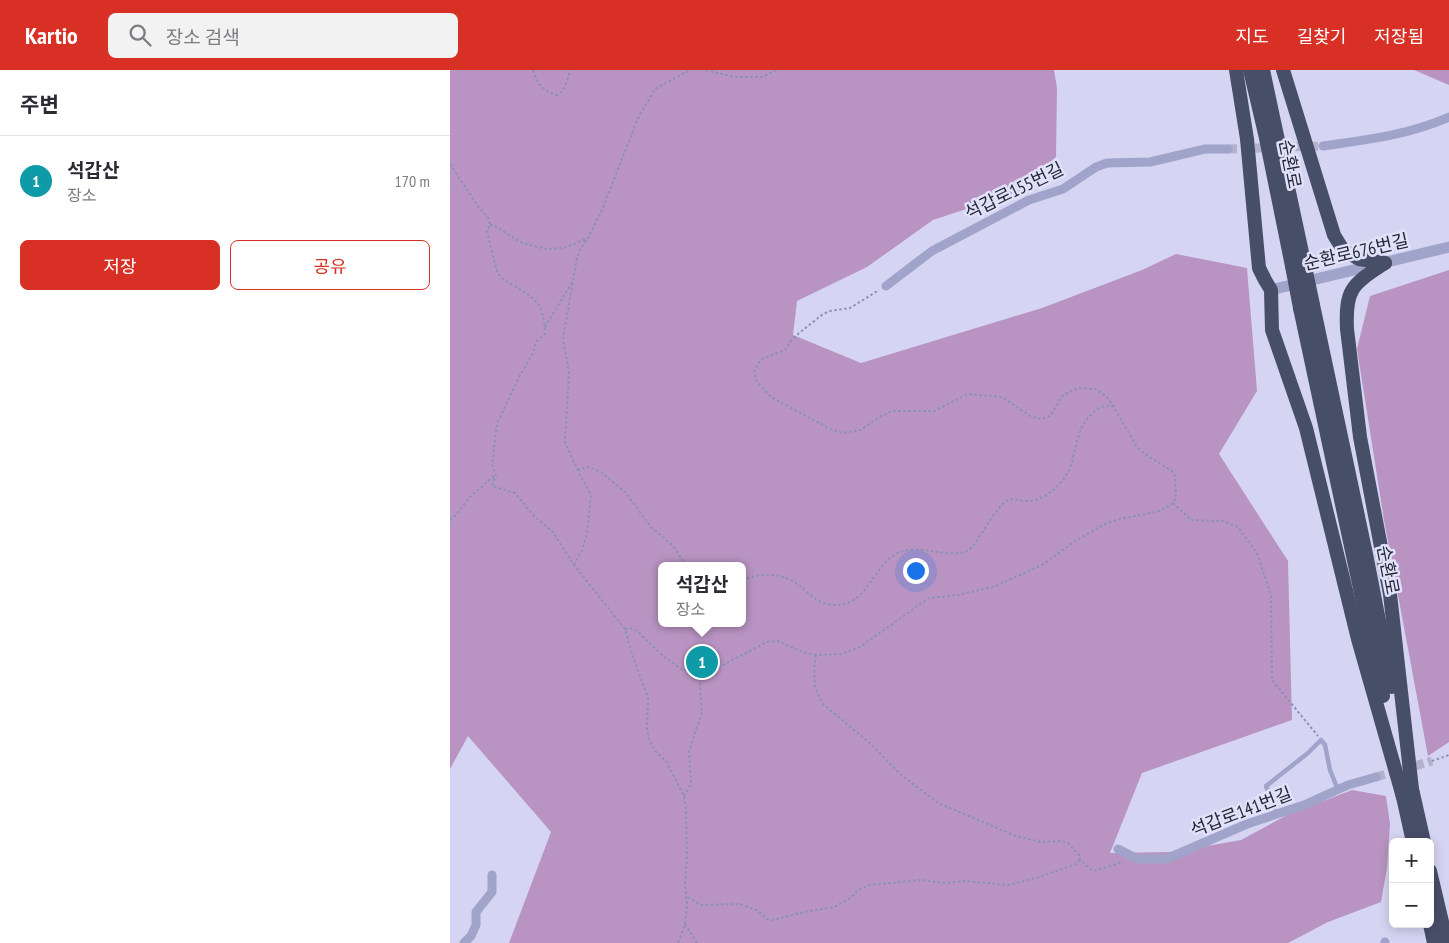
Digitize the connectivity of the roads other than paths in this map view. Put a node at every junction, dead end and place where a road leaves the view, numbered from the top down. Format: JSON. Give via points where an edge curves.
{"nodes":[{"id":1,"x":1236,"y":70,"type":"edge"},
{"id":2,"x":1250,"y":70,"type":"edge"},
{"id":3,"x":1263,"y":70,"type":"edge"},
{"id":4,"x":1283,"y":70,"type":"edge"},
{"id":5,"x":1449,"y":117,"type":"edge"},
{"id":6,"x":1323,"y":146,"type":"tunnel mouth"},
{"id":7,"x":1228,"y":149,"type":"tunnel mouth"},
{"id":8,"x":1449,"y":247,"type":"edge"},
{"id":9,"x":1385,"y":263,"type":"junction"},
{"id":10,"x":1298,"y":264,"type":"junction"},
{"id":11,"x":886,"y":286,"type":"road end"},
{"id":12,"x":1271,"y":290,"type":"junction"},
{"id":13,"x":1376,"y":777,"type":"tunnel mouth"},
{"id":14,"x":1338,"y":790,"type":"junction"},
{"id":15,"x":1408,"y":797,"type":"junction"},
{"id":16,"x":1277,"y":814,"type":"junction"},
{"id":17,"x":1413,"y":838,"type":"edge"},
{"id":18,"x":1423,"y":838,"type":"edge"},
{"id":19,"x":1118,"y":849,"type":"dead end"},
{"id":20,"x":492,"y":875,"type":"dead end"},
{"id":21,"x":1433,"y":883,"type":"edge"},
{"id":22,"x":1431,"y":928,"type":"edge"},
{"id":23,"x":464,"y":943,"type":"edge"},
{"id":24,"x":1434,"y":943,"type":"edge"},
{"id":25,"x":1447,"y":943,"type":"edge"}],
"edges":[{"from":1,"to":12,"type":"highway","via":[[1247,139],[1260,268]]},
{"from":2,"to":10,"type":"highway","name":"순환로"},
{"from":3,"to":10,"type":"highway","name":"순환로"},
{"from":4,"to":9,"type":"highway","via":[[1334,234],[1343,250],[1359,259]]},
{"from":5,"to":6,"type":"street","via":[[1386,137]]},
{"from":7,"to":11,"type":"street","name":"석갑로155번길","via":[[1205,149],[1150,162],[1107,163],[1096,167],[1063,189],[1029,200],[932,251]]},
{"from":8,"to":9,"type":"street","name":"순환로676번길"},
{"from":9,"to":12,"type":"street","name":"순환로676번길"},
{"from":9,"to":15,"type":"highway","via":[[1355,284],[1346,312],[1346,329],[1360,437],[1390,594]]},
{"from":10,"to":15,"type":"highway","name":"순환로","bridge":true,"via":[[1366,554]]},
{"from":12,"to":15,"type":"highway","via":[[1272,330],[1306,428],[1358,639]]},
{"from":13,"to":14,"type":"street","name":"석갑로141번길"},
{"from":14,"to":16,"type":"street","name":"석갑로141번길"},
{"from":14,"to":16,"type":"lane","via":[[1321,740],[1266,786]]},
{"from":15,"to":17,"type":"highway","name":"순환로"},
{"from":15,"to":18,"type":"highway","name":"순환로"},
{"from":16,"to":19,"type":"street","name":"석갑로141번길","via":[[1166,859],[1138,859]]},
{"from":20,"to":23,"type":"street","via":[[492,892],[476,912],[476,925]]},
{"from":21,"to":25,"type":"highway"},
{"from":22,"to":24,"type":"highway"}]}
